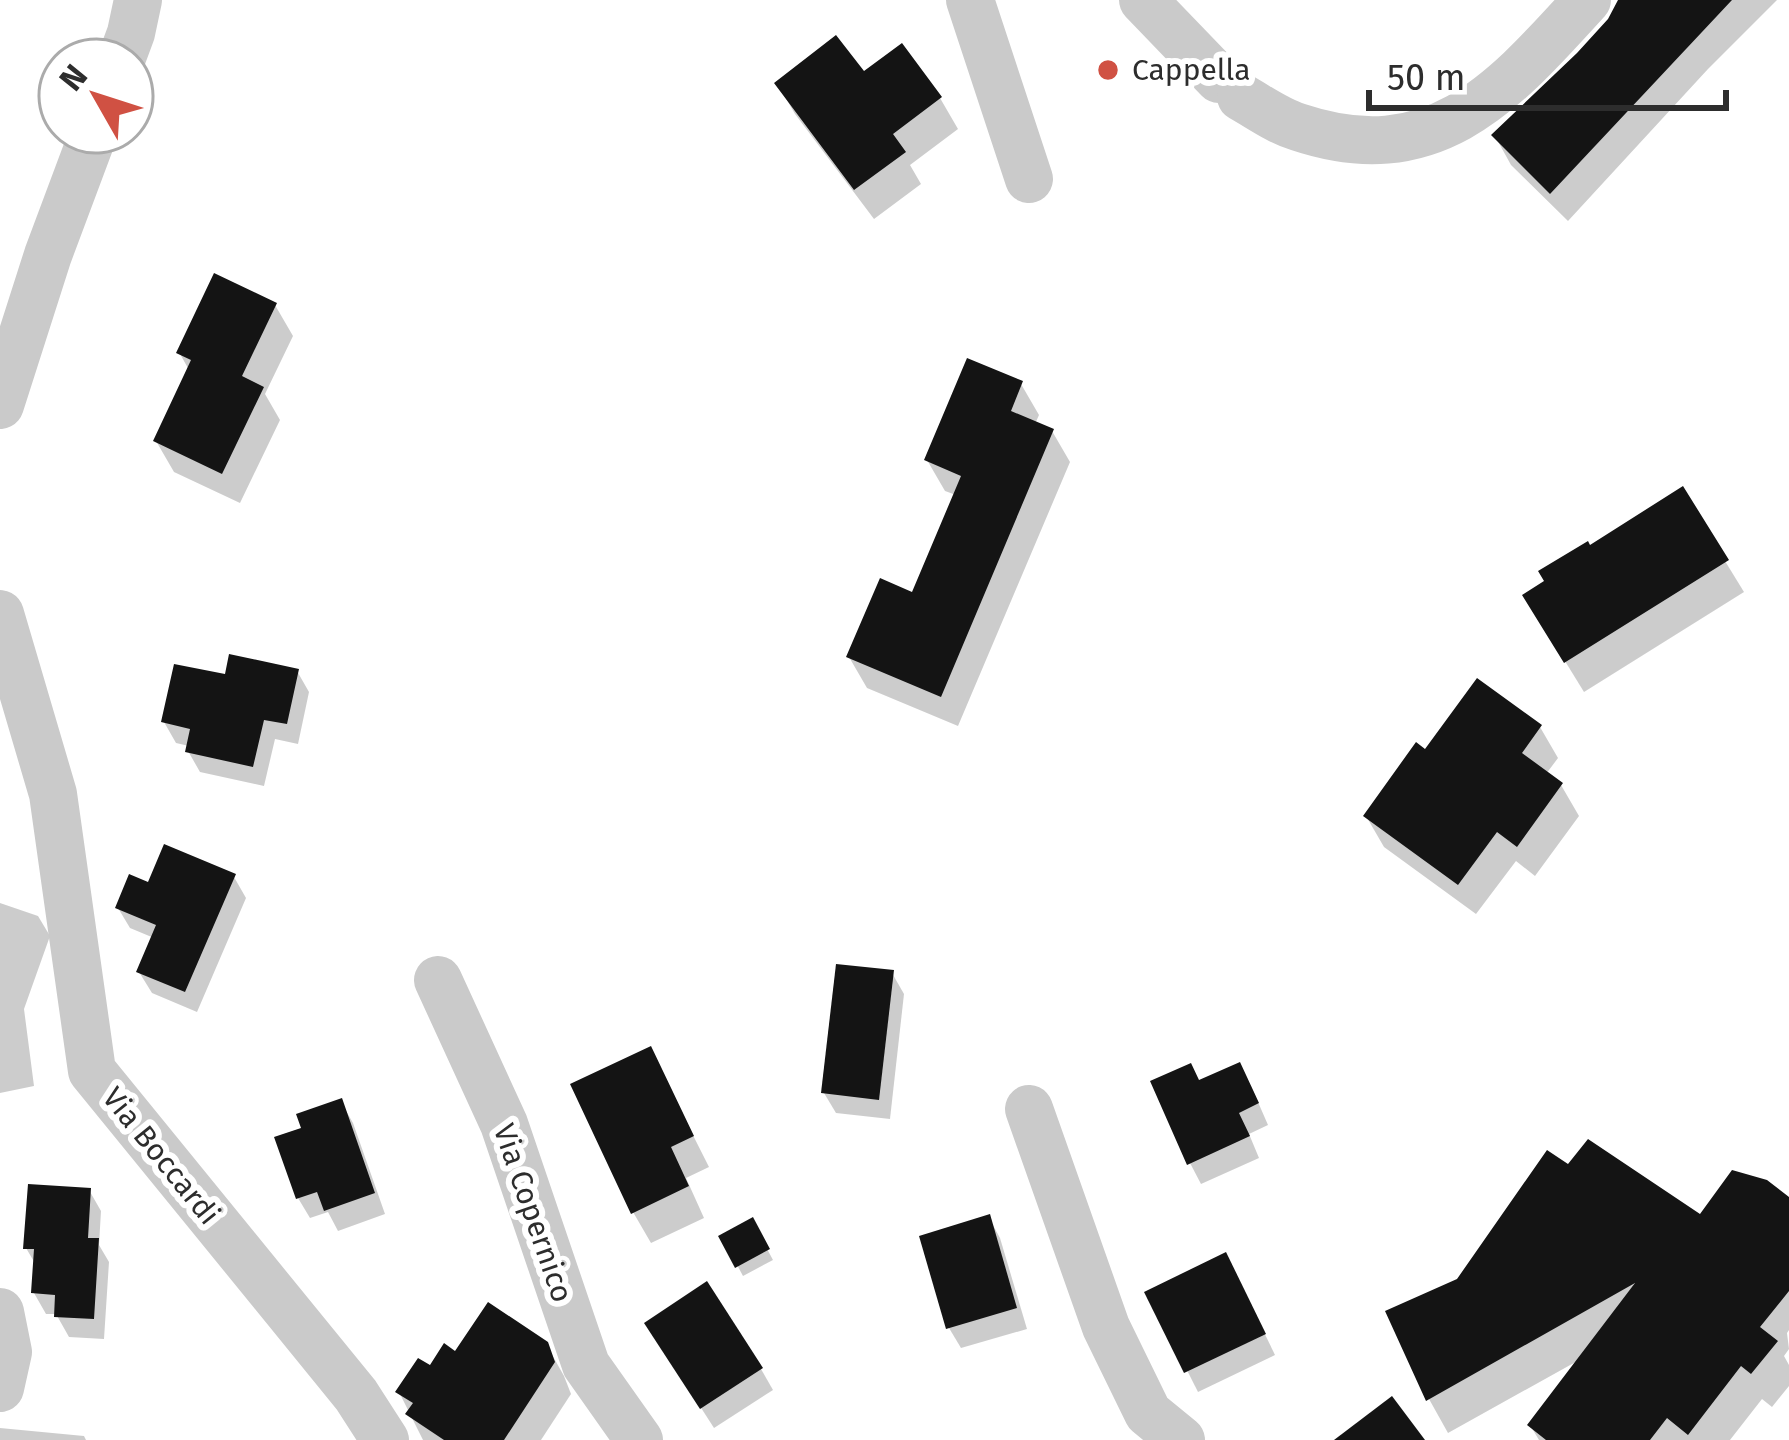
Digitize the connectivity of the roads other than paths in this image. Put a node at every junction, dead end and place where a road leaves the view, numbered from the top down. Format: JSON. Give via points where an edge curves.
{"nodes":[{"id":1,"x":138,"y":0,"type":"edge"},
{"id":2,"x":970,"y":0,"type":"edge"},
{"id":3,"x":1143,"y":0,"type":"edge"},
{"id":4,"x":1587,"y":0,"type":"edge"},
{"id":5,"x":130,"y":36,"type":"edge"},
{"id":6,"x":85,"y":156,"type":"edge"},
{"id":7,"x":1028,"y":179,"type":"dead end"},
{"id":8,"x":0,"y":406,"type":"edge"},
{"id":9,"x":0,"y":614,"type":"edge"},
{"id":10,"x":438,"y":980,"type":"dead end"},
{"id":11,"x":1029,"y":1109,"type":"dead end"},
{"id":12,"x":0,"y":1312,"type":"edge"},
{"id":13,"x":0,"y":1388,"type":"edge"},
{"id":14,"x":385,"y":1440,"type":"edge"},
{"id":15,"x":639,"y":1440,"type":"edge"},
{"id":16,"x":1181,"y":1440,"type":"edge"}],
"edges":[{"from":1,"to":5,"type":"street"},
{"from":2,"to":7,"type":"street"},
{"from":3,"to":4,"type":"street","via":[[1230,88],[1295,127],[1350,140],[1407,138],[1462,118],[1502,89]]},
{"from":6,"to":8,"type":"street"},
{"from":9,"to":14,"type":"street","name":"Via Boccardi","via":[[53,794],[92,1071]]},
{"from":10,"to":15,"type":"street","name":"Via Copernico","via":[[504,1124],[586,1366]]},
{"from":11,"to":16,"type":"street","via":[[1106,1327],[1148,1414]]},
{"from":12,"to":13,"type":"street","via":[[8,1352]]}]}
